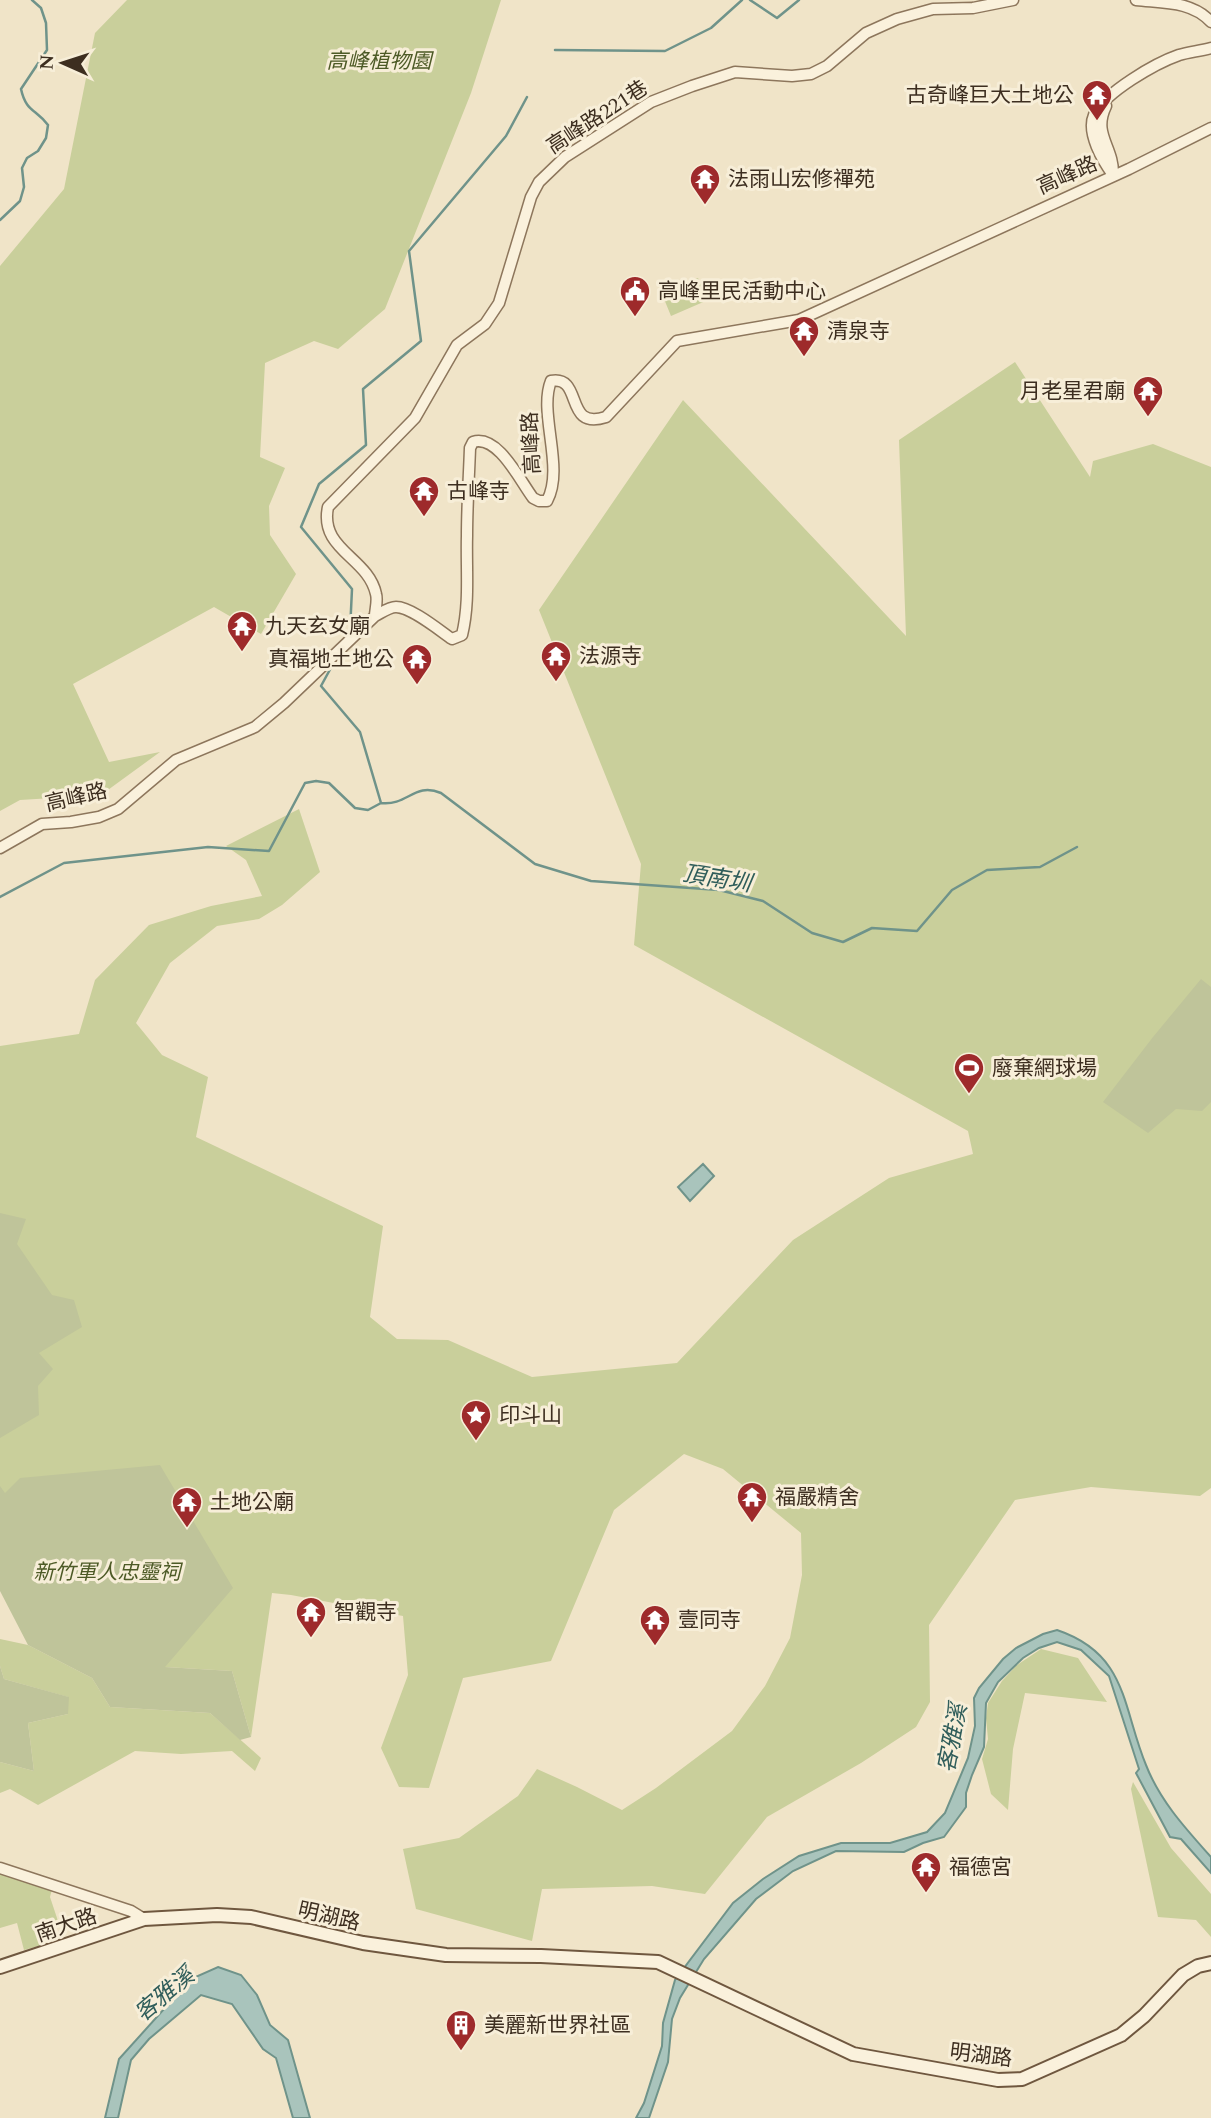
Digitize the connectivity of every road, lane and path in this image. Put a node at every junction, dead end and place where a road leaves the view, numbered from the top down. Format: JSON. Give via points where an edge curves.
{"nodes":[{"id":1,"x":1013,"y":0,"type":"edge"},
{"id":2,"x":1136,"y":0,"type":"edge"},
{"id":3,"x":1211,"y":22,"type":"edge"},
{"id":4,"x":1211,"y":48,"type":"edge"},
{"id":5,"x":1211,"y":128,"type":"edge"},
{"id":6,"x":1113,"y":175,"type":"junction"},
{"id":7,"x":375,"y":616,"type":"junction"},
{"id":8,"x":0,"y":848,"type":"edge"},
{"id":9,"x":0,"y":1868,"type":"edge"},
{"id":10,"x":144,"y":1919,"type":"junction"},
{"id":11,"x":1211,"y":1963,"type":"edge"},
{"id":12,"x":0,"y":1967,"type":"edge"}],
"edges":[{"from":1,"to":7,"type":"street","name":"高峰路221巷","via":[[933,9],[897,19],[866,33],[811,74],[736,72],[692,86],[651,102],[550,170],[531,197],[499,303],[485,324],[457,345],[415,418],[328,507],[325,521],[329,534],[369,578],[377,595]]},
{"from":2,"to":3,"type":"street","via":[[1188,6]]},
{"from":4,"to":6,"type":"street","via":[[1177,56],[1131,79],[1112,95],[1100,128],[1114,162]]},
{"from":5,"to":6,"type":"street","name":"高峰路"},
{"from":6,"to":7,"type":"street","name":"高峰路","via":[[799,320],[677,341],[606,417],[582,416],[566,383],[551,381],[552,481],[547,500],[533,498],[505,457],[489,443],[473,442],[462,635],[452,639],[397,607]]},
{"from":7,"to":8,"type":"street","name":"高峰路","via":[[255,727],[176,760],[118,809],[42,824]]},
{"from":9,"to":10,"type":"street","name":"明湖路","via":[[131,1910]]},
{"from":10,"to":11,"type":"main road","name":"明湖路","via":[[251,1917],[363,1944],[446,1955],[658,1962],[860,2056],[998,2080],[1021,2079],[1121,2035],[1182,1975]]},
{"from":10,"to":12,"type":"main road","name":"南大路"}]}
